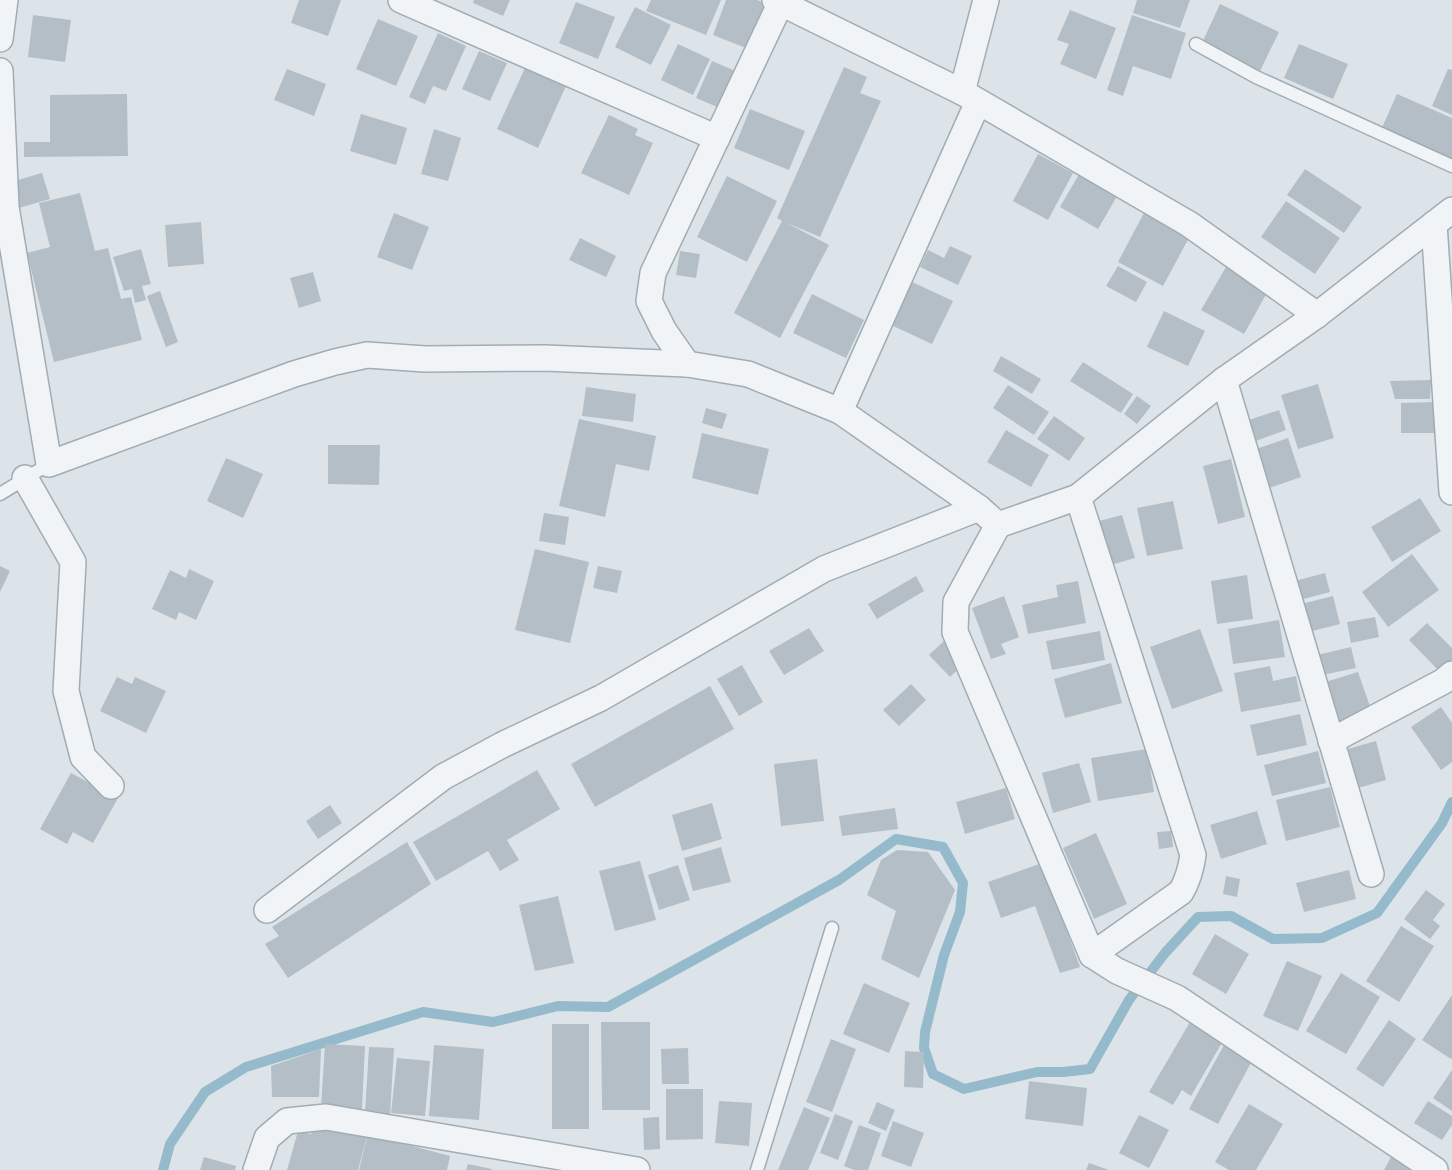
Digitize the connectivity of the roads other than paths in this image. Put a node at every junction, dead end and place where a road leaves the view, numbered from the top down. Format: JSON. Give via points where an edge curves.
{"nodes":[{"id":1,"x":5,"y":0,"type":"edge"},
{"id":2,"x":401,"y":0,"type":"edge"},
{"id":3,"x":986,"y":0,"type":"edge"},
{"id":4,"x":779,"y":1,"type":"edge"},
{"id":5,"x":0,"y":39,"type":"edge"},
{"id":6,"x":1196,"y":44,"type":"dead end"},
{"id":7,"x":0,"y":71,"type":"edge"},
{"id":8,"x":970,"y":97,"type":"junction"},
{"id":9,"x":717,"y":138,"type":"junction"},
{"id":10,"x":1452,"y":166,"type":"edge"},
{"id":11,"x":1443,"y":217,"type":"edge"},
{"id":12,"x":1317,"y":315,"type":"junction"},
{"id":13,"x":687,"y":364,"type":"junction"},
{"id":14,"x":1224,"y":380,"type":"junction"},
{"id":15,"x":840,"y":412,"type":"junction"},
{"id":16,"x":49,"y":464,"type":"junction"},
{"id":17,"x":25,"y":478,"type":"junction"},
{"id":18,"x":1452,"y":492,"type":"edge"},
{"id":19,"x":0,"y":494,"type":"edge"},
{"id":20,"x":1078,"y":497,"type":"junction"},
{"id":21,"x":980,"y":508,"type":"junction"},
{"id":22,"x":998,"y":525,"type":"junction"},
{"id":23,"x":1452,"y":674,"type":"edge"},
{"id":24,"x":1331,"y":741,"type":"junction"},
{"id":25,"x":111,"y":786,"type":"dead end"},
{"id":26,"x":1370,"y":874,"type":"dead end"},
{"id":27,"x":267,"y":910,"type":"dead end"},
{"id":28,"x":832,"y":928,"type":"dead end"},
{"id":29,"x":1092,"y":955,"type":"junction"},
{"id":30,"x":256,"y":1170,"type":"edge"},
{"id":31,"x":637,"y":1170,"type":"edge"},
{"id":32,"x":757,"y":1170,"type":"edge"},
{"id":33,"x":1435,"y":1170,"type":"edge"}],
"edges":[{"from":1,"to":5,"type":"street"},
{"from":2,"to":9,"type":"street"},
{"from":3,"to":8,"type":"street"},
{"from":4,"to":8,"type":"street"},
{"from":4,"to":9,"type":"street"},
{"from":6,"to":10,"type":"lane","via":[[1256,78]]},
{"from":7,"to":16,"type":"street","via":[[6,207]]},
{"from":8,"to":12,"type":"street","via":[[1188,224]]},
{"from":8,"to":15,"type":"street"},
{"from":9,"to":13,"type":"street","via":[[653,273],[650,286],[649,301],[664,332]]},
{"from":11,"to":12,"type":"street"},
{"from":11,"to":18,"type":"street"},
{"from":12,"to":14,"type":"street"},
{"from":13,"to":15,"type":"street","via":[[748,374]]},
{"from":13,"to":16,"type":"street","via":[[367,355],[294,374]]},
{"from":14,"to":20,"type":"street"},
{"from":14,"to":24,"type":"street"},
{"from":15,"to":21,"type":"street"},
{"from":16,"to":17,"type":"lane"},
{"from":17,"to":19,"type":"lane"},
{"from":17,"to":25,"type":"street","via":[[73,562],[66,691],[83,757]]},
{"from":20,"to":22,"type":"street"},
{"from":20,"to":29,"type":"street","via":[[1193,855],[1187,882],[1181,892]]},
{"from":21,"to":22,"type":"street"},
{"from":21,"to":27,"type":"street","via":[[824,569],[600,698],[443,777]]},
{"from":22,"to":29,"type":"street","via":[[956,602],[955,632]]},
{"from":23,"to":24,"type":"street"},
{"from":24,"to":26,"type":"street"},
{"from":28,"to":32,"type":"lane"},
{"from":29,"to":33,"type":"street","via":[[1117,971],[1177,998]]},
{"from":30,"to":31,"type":"street","via":[[267,1138],[287,1122],[326,1117]]}]}
